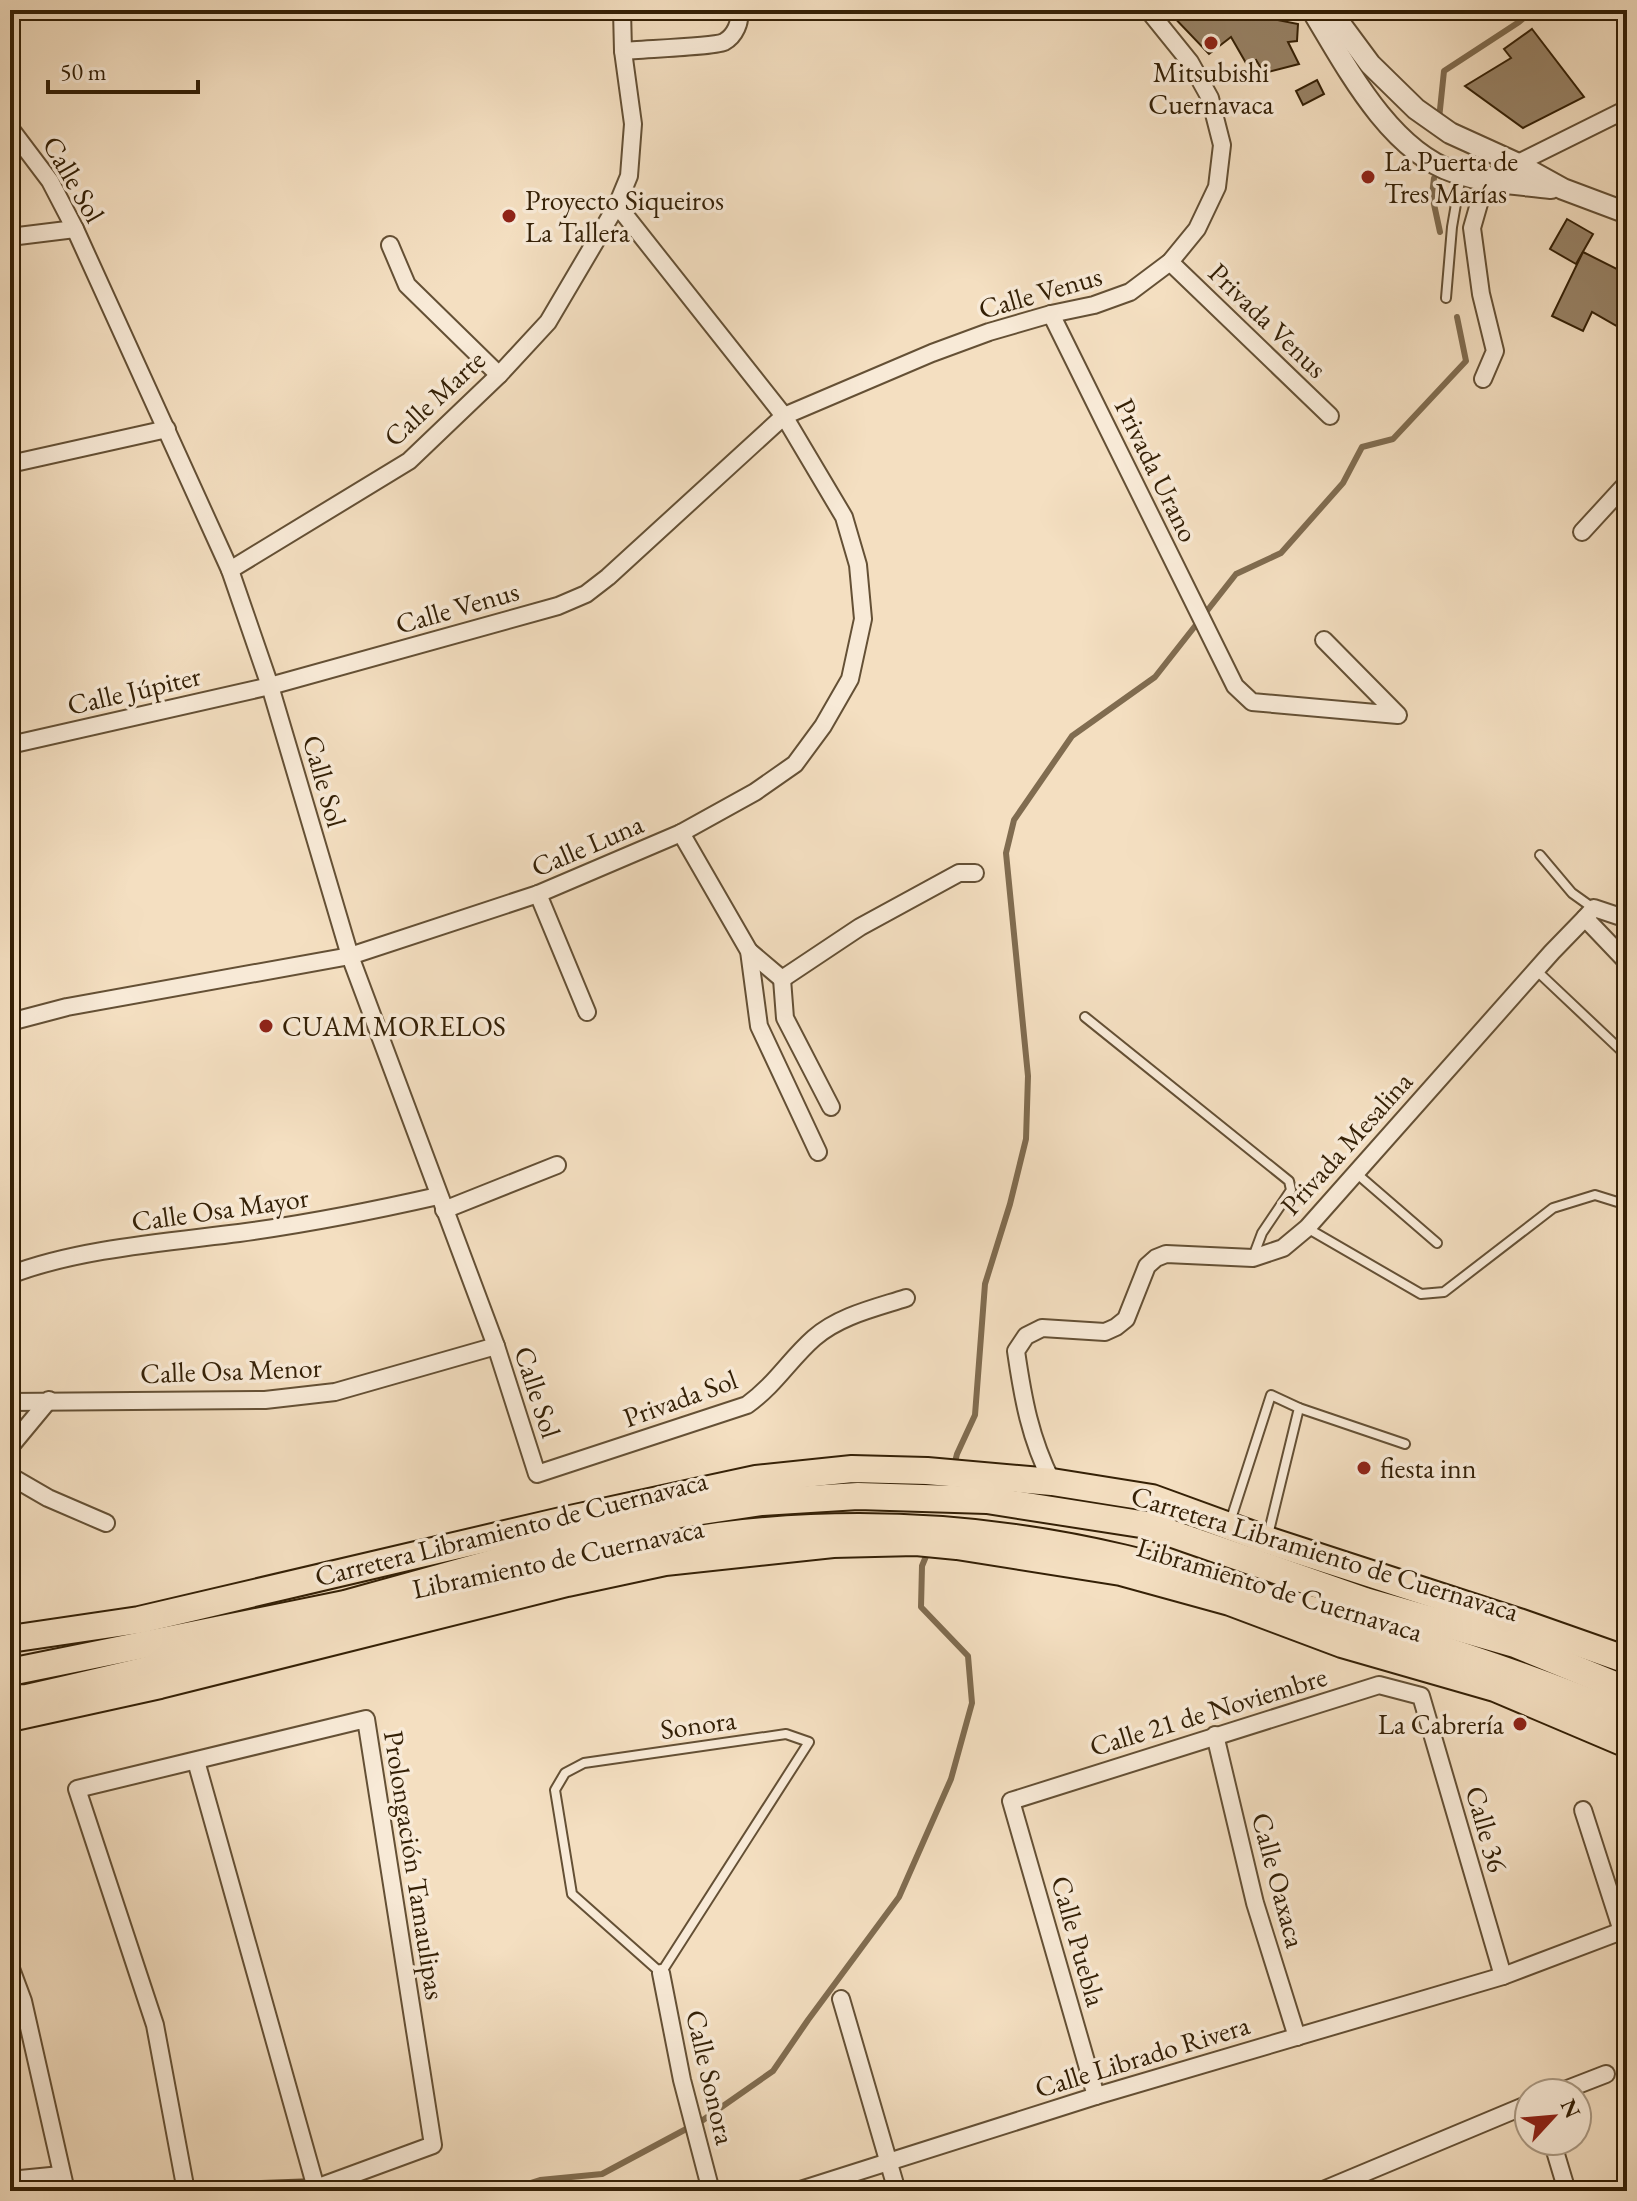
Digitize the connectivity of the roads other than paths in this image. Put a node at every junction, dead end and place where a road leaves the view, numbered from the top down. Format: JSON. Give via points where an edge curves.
{"nodes":[{"id":1,"x":622,"y":10,"type":"edge"},
{"id":2,"x":739,"y":10,"type":"edge"},
{"id":3,"x":1148,"y":10,"type":"edge"},
{"id":4,"x":1312,"y":10,"type":"edge"},
{"id":5,"x":1330,"y":10,"type":"edge"},
{"id":6,"x":623,"y":51,"type":"junction"},
{"id":7,"x":1416,"y":109,"type":"junction"},
{"id":8,"x":1627,"y":109,"type":"edge"},
{"id":9,"x":10,"y":128,"type":"edge"},
{"id":10,"x":1450,"y":133,"type":"junction"},
{"id":11,"x":1394,"y":134,"type":"junction"},
{"id":12,"x":1516,"y":163,"type":"junction"},
{"id":13,"x":1436,"y":164,"type":"junction"},
{"id":14,"x":1461,"y":174,"type":"junction"},
{"id":15,"x":1486,"y":179,"type":"junction"},
{"id":16,"x":1563,"y":189,"type":"junction"},
{"id":17,"x":617,"y":205,"type":"junction"},
{"id":18,"x":1627,"y":213,"type":"edge"},
{"id":19,"x":1452,"y":227,"type":"junction"},
{"id":20,"x":1472,"y":228,"type":"junction"},
{"id":21,"x":75,"y":229,"type":"junction"},
{"id":22,"x":10,"y":237,"type":"edge"},
{"id":23,"x":390,"y":245,"type":"dead end"},
{"id":24,"x":1170,"y":262,"type":"junction"},
{"id":25,"x":1446,"y":298,"type":"dead end"},
{"id":26,"x":1051,"y":314,"type":"junction"},
{"id":27,"x":499,"y":375,"type":"junction"},
{"id":28,"x":1483,"y":379,"type":"dead end"},
{"id":29,"x":784,"y":416,"type":"junction"},
{"id":30,"x":1330,"y":416,"type":"dead end"},
{"id":31,"x":167,"y":429,"type":"junction"},
{"id":32,"x":10,"y":464,"type":"edge"},
{"id":33,"x":1627,"y":483,"type":"edge"},
{"id":34,"x":1582,"y":532,"type":"dead end"},
{"id":35,"x":230,"y":570,"type":"junction"},
{"id":36,"x":1324,"y":640,"type":"dead end"},
{"id":37,"x":270,"y":686,"type":"junction"},
{"id":38,"x":10,"y":745,"type":"edge"},
{"id":39,"x":681,"y":833,"type":"junction"},
{"id":40,"x":1540,"y":855,"type":"dead end"},
{"id":41,"x":975,"y":873,"type":"dead end"},
{"id":42,"x":538,"y":894,"type":"junction"},
{"id":43,"x":1589,"y":913,"type":"junction"},
{"id":44,"x":1627,"y":919,"type":"edge"},
{"id":45,"x":749,"y":951,"type":"junction"},
{"id":46,"x":350,"y":956,"type":"junction"},
{"id":47,"x":1627,"y":962,"type":"edge"},
{"id":48,"x":1536,"y":970,"type":"junction"},
{"id":49,"x":782,"y":979,"type":"junction"},
{"id":50,"x":587,"y":1012,"type":"dead end"},
{"id":51,"x":1085,"y":1017,"type":"dead end"},
{"id":52,"x":10,"y":1022,"type":"edge"},
{"id":53,"x":1627,"y":1056,"type":"edge"},
{"id":54,"x":831,"y":1107,"type":"dead end"},
{"id":55,"x":818,"y":1152,"type":"dead end"},
{"id":56,"x":557,"y":1165,"type":"dead end"},
{"id":57,"x":1356,"y":1173,"type":"junction"},
{"id":58,"x":441,"y":1203,"type":"junction"},
{"id":59,"x":1627,"y":1205,"type":"edge"},
{"id":60,"x":1307,"y":1228,"type":"junction"},
{"id":61,"x":1437,"y":1243,"type":"dead end"},
{"id":62,"x":1253,"y":1258,"type":"junction"},
{"id":63,"x":10,"y":1275,"type":"edge"},
{"id":64,"x":906,"y":1298,"type":"dead end"},
{"id":65,"x":496,"y":1346,"type":"junction"},
{"id":66,"x":49,"y":1400,"type":"junction"},
{"id":67,"x":10,"y":1402,"type":"edge"},
{"id":68,"x":1299,"y":1408,"type":"junction"},
{"id":69,"x":1405,"y":1444,"type":"dead end"},
{"id":70,"x":10,"y":1447,"type":"edge"},
{"id":71,"x":537,"y":1474,"type":"joint"},
{"id":72,"x":10,"y":1476,"type":"edge"},
{"id":73,"x":1052,"y":1482,"type":"junction"},
{"id":74,"x":927,"y":1484,"type":"junction"},
{"id":75,"x":989,"y":1488,"type":"junction"},
{"id":76,"x":106,"y":1523,"type":"dead end"},
{"id":77,"x":1228,"y":1526,"type":"junction"},
{"id":78,"x":917,"y":1535,"type":"junction"},
{"id":79,"x":1267,"y":1540,"type":"junction"},
{"id":80,"x":10,"y":1639,"type":"edge"},
{"id":81,"x":1627,"y":1660,"type":"edge"},
{"id":82,"x":10,"y":1672,"type":"edge"},
{"id":83,"x":1627,"y":1690,"type":"edge"},
{"id":84,"x":1421,"y":1696,"type":"joint"},
{"id":85,"x":10,"y":1699,"type":"edge"},
{"id":86,"x":10,"y":1718,"type":"edge"},
{"id":87,"x":1215,"y":1735,"type":"junction"},
{"id":88,"x":1623,"y":1738,"type":"edge"},
{"id":89,"x":196,"y":1761,"type":"junction"},
{"id":90,"x":1011,"y":1801,"type":"joint"},
{"id":91,"x":1583,"y":1810,"type":"dead end"},
{"id":92,"x":1625,"y":1930,"type":"edge"},
{"id":93,"x":10,"y":1966,"type":"edge"},
{"id":94,"x":661,"y":1973,"type":"junction"},
{"id":95,"x":1503,"y":1976,"type":"junction"},
{"id":96,"x":841,"y":1999,"type":"dead end"},
{"id":97,"x":1297,"y":2037,"type":"junction"},
{"id":98,"x":1606,"y":2074,"type":"dead end"},
{"id":99,"x":1593,"y":2079,"type":"edge"},
{"id":100,"x":1096,"y":2096,"type":"junction"},
{"id":101,"x":1513,"y":2111,"type":"edge"},
{"id":102,"x":1557,"y":2157,"type":"edge"},
{"id":103,"x":888,"y":2162,"type":"junction"},
{"id":104,"x":10,"y":2180,"type":"edge"},
{"id":105,"x":64,"y":2183,"type":"edge"},
{"id":106,"x":1345,"y":2186,"type":"edge"},
{"id":107,"x":316,"y":2188,"type":"junction"},
{"id":108,"x":283,"y":2190,"type":"edge"},
{"id":109,"x":186,"y":2191,"type":"edge"},
{"id":110,"x":237,"y":2191,"type":"edge"},
{"id":111,"x":711,"y":2191,"type":"edge"},
{"id":112,"x":797,"y":2191,"type":"edge"},
{"id":113,"x":897,"y":2191,"type":"edge"},
{"id":114,"x":1321,"y":2191,"type":"edge"},
{"id":115,"x":1567,"y":2191,"type":"edge"}],
"edges":[{"from":1,"to":6,"type":"street"},
{"from":2,"to":6,"type":"street","via":[[736,31],[722,43]]},
{"from":3,"to":24,"type":"street","name":"Calle Venus","via":[[1190,62],[1210,98],[1222,145],[1217,187],[1197,229]]},
{"from":4,"to":11,"type":"street"},
{"from":5,"to":7,"type":"street","via":[[1370,64]]},
{"from":6,"to":17,"type":"street","via":[[633,124],[629,176]]},
{"from":7,"to":10,"type":"street"},
{"from":7,"to":11,"type":"street","via":[[1420,119],[1415,130],[1406,136]]},
{"from":8,"to":12,"type":"street"},
{"from":9,"to":21,"type":"street","name":"Calle Sol","via":[[50,181]]},
{"from":10,"to":12,"type":"street"},
{"from":10,"to":13,"type":"street","via":[[1432,145]]},
{"from":11,"to":13,"type":"street"},
{"from":12,"to":15,"type":"street"},
{"from":12,"to":16,"type":"street"},
{"from":13,"to":14,"type":"street"},
{"from":14,"to":15,"type":"street"},
{"from":14,"to":19,"type":"lane"},
{"from":15,"to":16,"type":"street"},
{"from":15,"to":20,"type":"street"},
{"from":16,"to":18,"type":"street"},
{"from":17,"to":27,"type":"street","name":"Calle Marte","via":[[548,322]]},
{"from":17,"to":29,"type":"street"},
{"from":19,"to":20,"type":"lane"},
{"from":19,"to":25,"type":"lane"},
{"from":20,"to":28,"type":"street","via":[[1495,351]]},
{"from":21,"to":22,"type":"street"},
{"from":21,"to":31,"type":"street","name":"Calle Sol"},
{"from":23,"to":27,"type":"street","via":[[407,285]]},
{"from":24,"to":26,"type":"street","name":"Calle Venus","via":[[1130,292]]},
{"from":24,"to":30,"type":"street","name":"Privada Venus"},
{"from":26,"to":29,"type":"street","name":"Calle Venus","via":[[932,353]]},
{"from":26,"to":36,"type":"street","name":"Privada Urano","via":[[1235,686],[1252,702],[1398,715]]},
{"from":27,"to":35,"type":"street","name":"Calle Marte","via":[[409,461]]},
{"from":29,"to":37,"type":"street","name":"Calle Venus","via":[[586,594]]},
{"from":29,"to":39,"type":"street","name":"Calle Luna","via":[[844,517],[858,565],[863,619],[850,679],[795,764]]},
{"from":31,"to":32,"type":"street"},
{"from":31,"to":35,"type":"street","name":"Calle Sol"},
{"from":33,"to":34,"type":"street"},
{"from":35,"to":37,"type":"street","name":"Calle Sol"},
{"from":37,"to":38,"type":"street","name":"Calle Júpiter"},
{"from":37,"to":46,"type":"street","name":"Calle Sol"},
{"from":39,"to":42,"type":"street","name":"Calle Luna"},
{"from":39,"to":45,"type":"street"},
{"from":40,"to":43,"type":"lane"},
{"from":41,"to":49,"type":"street","via":[[959,873],[860,927]]},
{"from":42,"to":46,"type":"street","name":"Calle Luna"},
{"from":42,"to":50,"type":"street"},
{"from":43,"to":44,"type":"street"},
{"from":43,"to":47,"type":"street"},
{"from":43,"to":48,"type":"street","name":"Privada Mesalina"},
{"from":45,"to":49,"type":"street"},
{"from":45,"to":55,"type":"street","via":[[759,1026]]},
{"from":46,"to":52,"type":"street","name":"Calle Luna"},
{"from":46,"to":58,"type":"street","name":"Calle Sol"},
{"from":48,"to":53,"type":"lane"},
{"from":48,"to":57,"type":"street","name":"Privada Mesalina"},
{"from":49,"to":54,"type":"street","via":[[785,1018]]},
{"from":51,"to":62,"type":"lane","via":[[1289,1181],[1291,1190],[1262,1233]]},
{"from":56,"to":58,"type":"street","name":"Calle Osa Mayor"},
{"from":57,"to":60,"type":"street","name":"Privada Mesalina"},
{"from":57,"to":61,"type":"lane"},
{"from":58,"to":63,"type":"street","name":"Calle Osa Mayor","via":[[141,1246],[35,1265]]},
{"from":58,"to":65,"type":"street","name":"Calle Sol"},
{"from":59,"to":60,"type":"lane","via":[[1595,1195],[1553,1208],[1444,1292],[1421,1294]]},
{"from":60,"to":62,"type":"street","name":"Privada Mesalina","via":[[1283,1248]]},
{"from":62,"to":73,"type":"street","name":"Privada Mesalina","via":[[1166,1254],[1147,1266],[1126,1319],[1116,1327],[1105,1332],[1042,1328],[1026,1336],[1016,1351],[1024,1411]]},
{"from":64,"to":71,"type":"street","name":"Privada Sol","via":[[853,1315],[815,1337],[770,1389],[747,1405]]},
{"from":65,"to":66,"type":"street","name":"Calle Osa Menor","via":[[335,1392],[265,1400]]},
{"from":65,"to":71,"type":"street","name":"Calle Sol"},
{"from":66,"to":67,"type":"street","name":"Calle Osa Menor"},
{"from":66,"to":70,"type":"street"},
{"from":68,"to":69,"type":"lane"},
{"from":68,"to":77,"type":"lane","via":[[1271,1395]]},
{"from":68,"to":79,"type":"lane"},
{"from":72,"to":76,"type":"street"},
{"from":73,"to":75,"type":"main road","name":"Libramiento de Cuernavaca"},
{"from":73,"to":77,"type":"main road","name":"Libramiento de Cuernavaca","via":[[1152,1498]]},
{"from":74,"to":75,"type":"main road","name":"Carretera Libramiento de Cuernavaca"},
{"from":74,"to":80,"type":"main road","name":"Libramiento de Cuernavaca","via":[[852,1469],[756,1479],[139,1620]]},
{"from":74,"to":82,"type":"main road","name":"Carretera Libramiento de Cuernavaca","via":[[681,1514],[345,1604]]},
{"from":75,"to":83,"type":"main road","name":"Carretera Libramiento de Cuernavaca","via":[[1147,1525],[1365,1601],[1515,1644]]},
{"from":77,"to":79,"type":"main road","name":"Libramiento de Cuernavaca"},
{"from":78,"to":85,"type":"main road","name":"Carretera Libramiento de Cuernavaca","via":[[833,1529],[660,1546],[157,1669]]},
{"from":78,"to":86,"type":"main road","name":"Libramiento de Cuernavaca","via":[[665,1562]]},
{"from":78,"to":88,"type":"main road","name":"Carretera Libramiento de Cuernavaca","via":[[1025,1540],[1123,1558],[1356,1620],[1508,1670]]},
{"from":79,"to":81,"type":"main road","name":"Libramiento de Cuernavaca"},
{"from":84,"to":87,"type":"street","name":"Calle 21 de Noviembre","via":[[1379,1685]]},
{"from":84,"to":95,"type":"street","name":"Calle 36"},
{"from":87,"to":90,"type":"street","name":"Calle 21 de Noviembre"},
{"from":87,"to":97,"type":"street","name":"Calle Oaxaca","via":[[1255,1903]]},
{"from":89,"to":107,"type":"street"},
{"from":89,"to":107,"type":"street","name":"Prolongación Tamaulipas","via":[[366,1719],[433,2145]]},
{"from":89,"to":109,"type":"street","name":"Prolongación Tamaulipas","via":[[77,1789],[155,2025]]},
{"from":90,"to":100,"type":"street","name":"Calle Puebla"},
{"from":91,"to":92,"type":"street"},
{"from":92,"to":95,"type":"street","name":"Calle Librado Rivera"},
{"from":93,"to":105,"type":"street","via":[[23,2001]]},
{"from":94,"to":94,"type":"lane","name":"Sonora","via":[[801,1755],[809,1742],[786,1734],[584,1763],[565,1773],[555,1790],[572,1894]]},
{"from":94,"to":111,"type":"street","name":"Calle Sonora"},
{"from":95,"to":97,"type":"street","name":"Calle Librado Rivera"},
{"from":96,"to":103,"type":"street"},
{"from":97,"to":100,"type":"street","name":"Calle Librado Rivera"},
{"from":98,"to":99,"type":"street"},
{"from":100,"to":103,"type":"street","name":"Calle Librado Rivera"},
{"from":101,"to":106,"type":"street"},
{"from":102,"to":115,"type":"street"},
{"from":103,"to":112,"type":"street","name":"Calle Librado Rivera"},
{"from":103,"to":113,"type":"street"},
{"from":104,"to":105,"type":"street"},
{"from":106,"to":114,"type":"street"},
{"from":107,"to":108,"type":"street"},
{"from":108,"to":110,"type":"street"}]}
